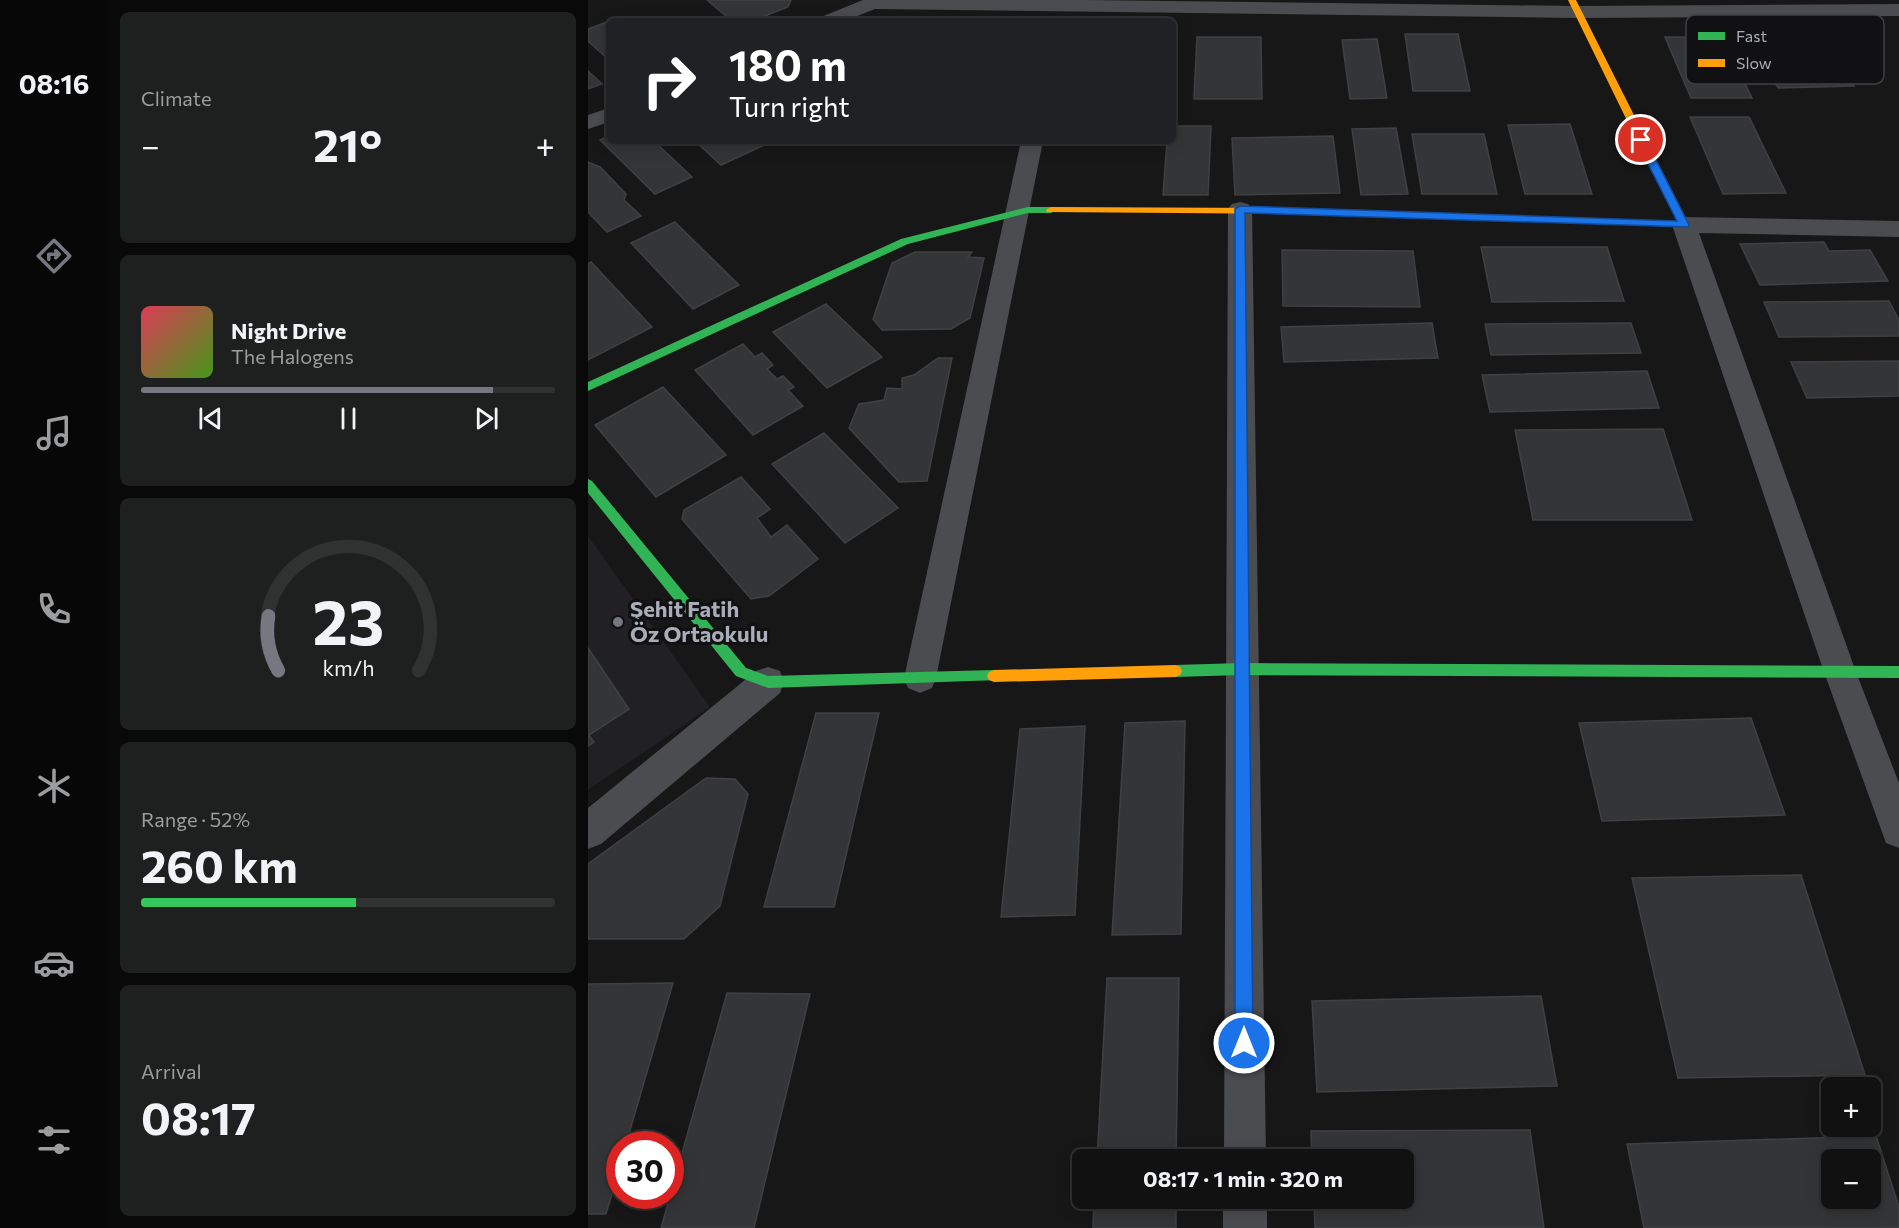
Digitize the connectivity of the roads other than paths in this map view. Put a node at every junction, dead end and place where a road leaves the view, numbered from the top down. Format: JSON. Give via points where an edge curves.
{"nodes":[{"id":1,"x":870,"y":1,"type":"edge"},
{"id":2,"x":1574,"y":6,"type":"edge"},
{"id":3,"x":1060,"y":9,"type":"edge"},
{"id":4,"x":1899,"y":10,"type":"edge"},
{"id":5,"x":834,"y":18,"type":"edge"},
{"id":6,"x":606,"y":115,"type":"edge"},
{"id":7,"x":588,"y":123,"type":"edge"},
{"id":8,"x":1031,"y":144,"type":"edge"},
{"id":9,"x":1240,"y":209,"type":"junction"},
{"id":10,"x":1017,"y":213,"type":"junction"},
{"id":11,"x":1684,"y":225,"type":"junction"},
{"id":12,"x":1899,"y":229,"type":"edge"},
{"id":13,"x":588,"y":387,"type":"edge"},
{"id":14,"x":588,"y":484,"type":"edge"},
{"id":15,"x":1242,"y":669,"type":"junction"},
{"id":16,"x":1840,"y":672,"type":"junction"},
{"id":17,"x":1899,"y":672,"type":"edge"},
{"id":18,"x":920,"y":678,"type":"junction"},
{"id":19,"x":768,"y":682,"type":"junction"},
{"id":20,"x":588,"y":831,"type":"edge"},
{"id":21,"x":1899,"y":831,"type":"edge"},
{"id":22,"x":1245,"y":1149,"type":"edge"},
{"id":23,"x":1245,"y":1209,"type":"edge"},
{"id":24,"x":1245,"y":1228,"type":"edge"}],
"edges":[{"from":1,"to":3,"type":"street"},
{"from":1,"to":5,"type":"street"},
{"from":2,"to":3,"type":"street"},
{"from":2,"to":4,"type":"street"},
{"from":2,"to":11,"type":"street"},
{"from":6,"to":7,"type":"street"},
{"from":8,"to":10,"type":"street"},
{"from":9,"to":10,"type":"street"},
{"from":9,"to":11,"type":"street"},
{"from":9,"to":15,"type":"street"},
{"from":10,"to":13,"type":"street","via":[[905,241]]},
{"from":10,"to":18,"type":"street"},
{"from":11,"to":12,"type":"street"},
{"from":11,"to":16,"type":"street"},
{"from":14,"to":19,"type":"street","via":[[741,672]]},
{"from":15,"to":16,"type":"street"},
{"from":15,"to":18,"type":"street"},
{"from":15,"to":22,"type":"street"},
{"from":16,"to":17,"type":"street"},
{"from":16,"to":21,"type":"street"},
{"from":18,"to":19,"type":"street"},
{"from":19,"to":20,"type":"street"},
{"from":23,"to":24,"type":"street"}]}
